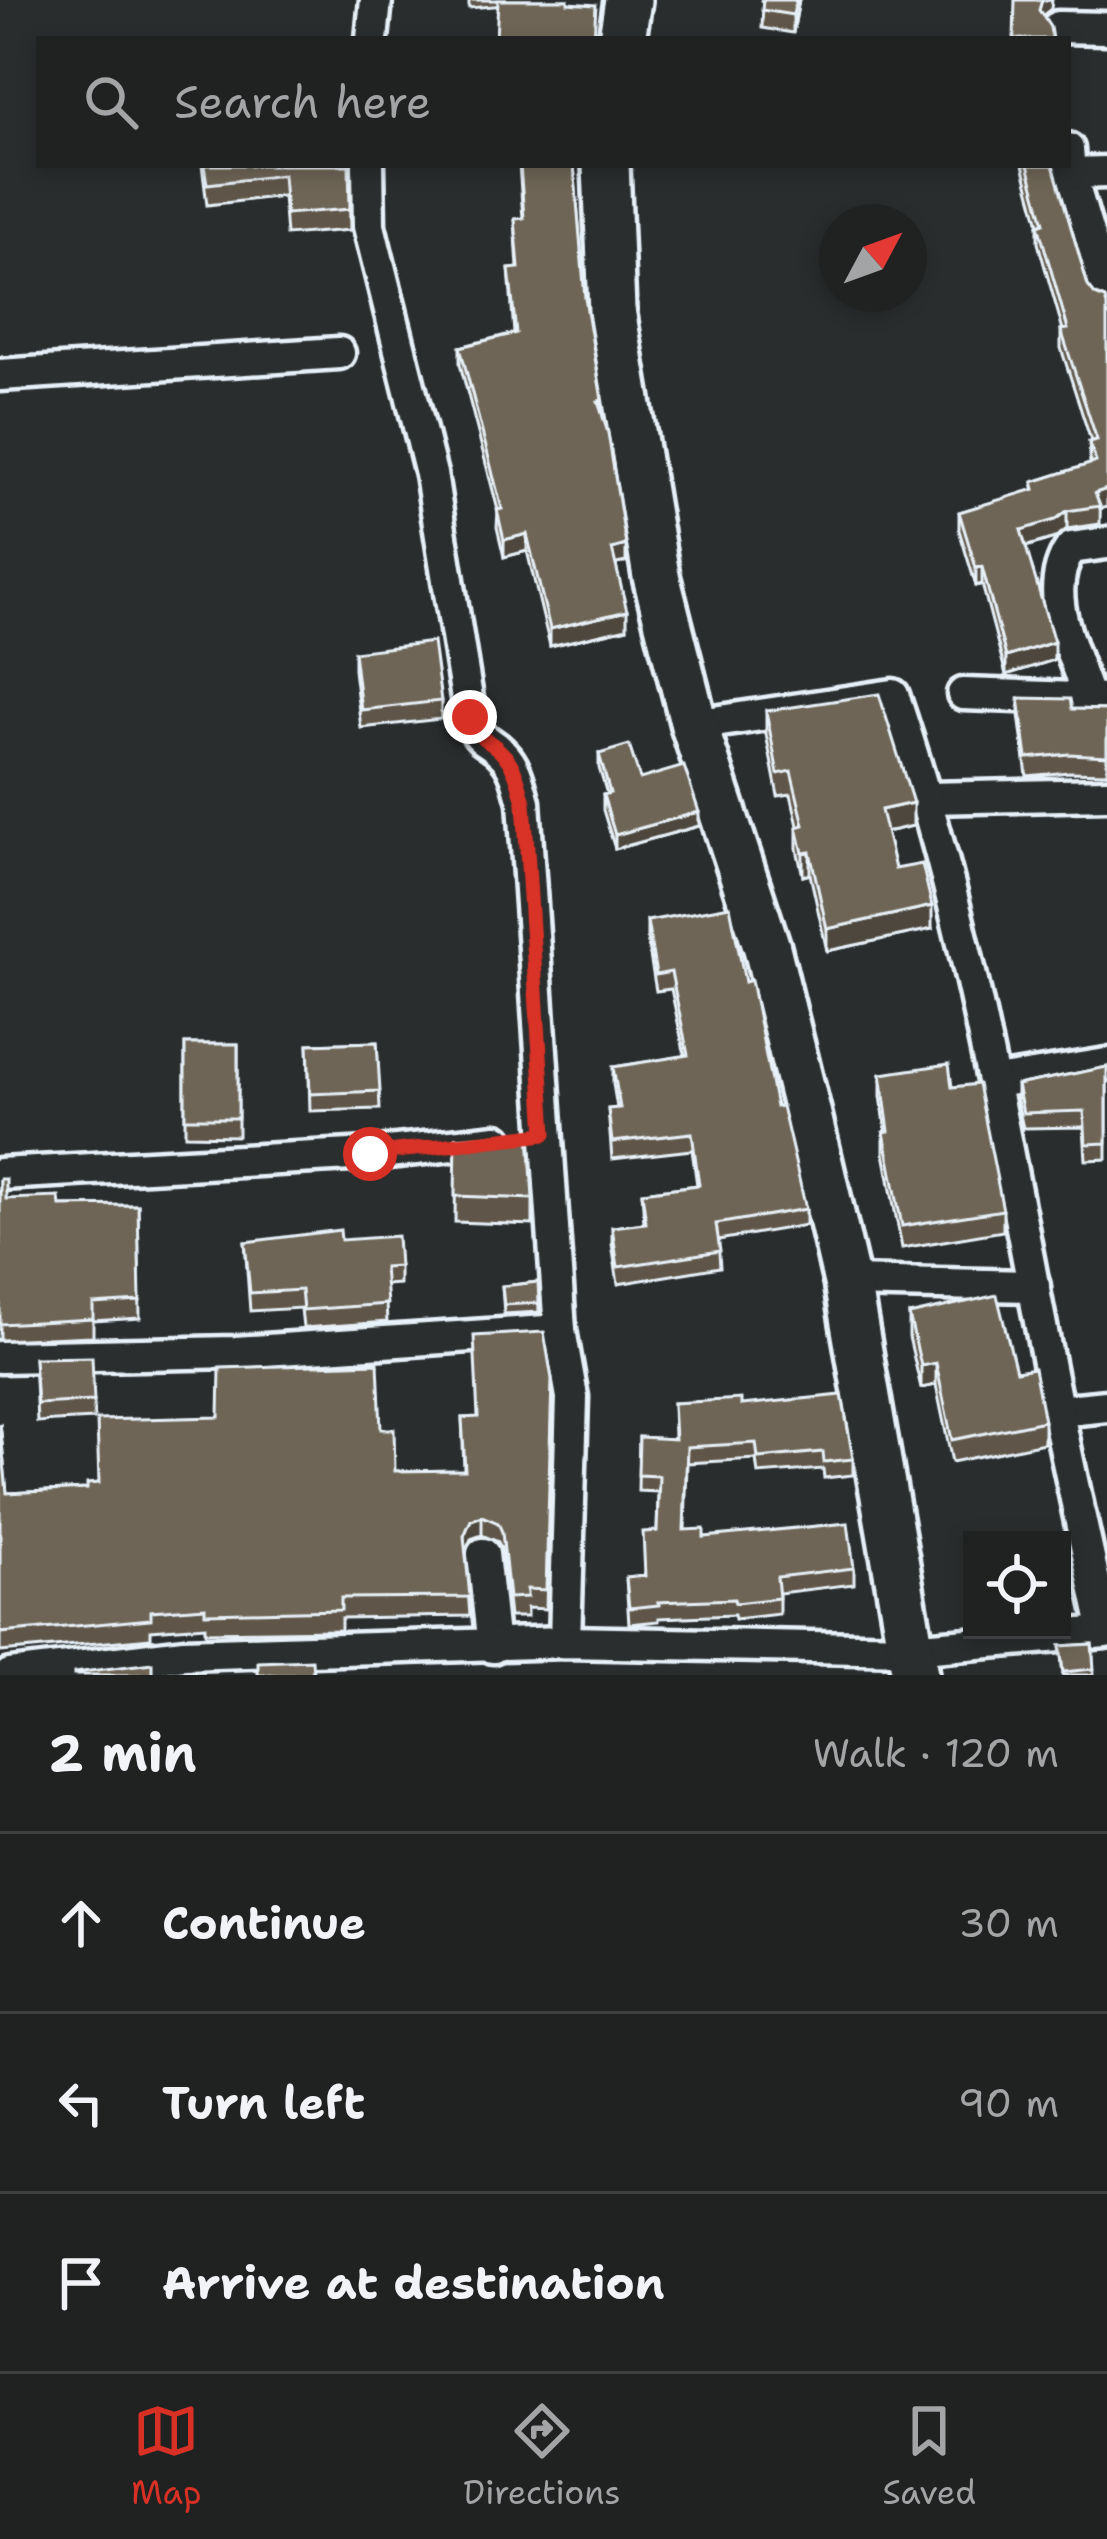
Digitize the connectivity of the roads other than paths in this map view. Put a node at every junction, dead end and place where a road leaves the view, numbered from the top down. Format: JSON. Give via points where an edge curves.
{"nodes":[{"id":1,"x":376,"y":0,"type":"edge"},
{"id":2,"x":628,"y":0,"type":"edge"},
{"id":3,"x":1059,"y":22,"type":"edge"},
{"id":4,"x":1107,"y":28,"type":"edge"},
{"id":5,"x":372,"y":36,"type":"edge"},
{"id":6,"x":622,"y":36,"type":"edge"},
{"id":7,"x":1071,"y":162,"type":"edge"},
{"id":8,"x":368,"y":168,"type":"edge"},
{"id":9,"x":606,"y":168,"type":"edge"},
{"id":10,"x":1071,"y":168,"type":"edge"},
{"id":11,"x":1107,"y":172,"type":"edge"},
{"id":12,"x":1107,"y":298,"type":"edge"},
{"id":13,"x":339,"y":353,"type":"dead end"},
{"id":14,"x":0,"y":375,"type":"edge"},
{"id":15,"x":1107,"y":543,"type":"edge"},
{"id":16,"x":962,"y":694,"type":"dead end"},
{"id":17,"x":1098,"y":698,"type":"edge"},
{"id":18,"x":694,"y":725,"type":"junction"},
{"id":19,"x":1107,"y":794,"type":"edge"},
{"id":20,"x":928,"y":798,"type":"junction"},
{"id":21,"x":1107,"y":1064,"type":"edge"},
{"id":22,"x":996,"y":1082,"type":"junction"},
{"id":23,"x":545,"y":1134,"type":"junction"},
{"id":24,"x":0,"y":1174,"type":"edge"},
{"id":25,"x":847,"y":1282,"type":"junction"},
{"id":26,"x":1034,"y":1286,"type":"junction"},
{"id":27,"x":560,"y":1330,"type":"junction"},
{"id":28,"x":0,"y":1357,"type":"edge"},
{"id":29,"x":1107,"y":1406,"type":"edge"},
{"id":30,"x":1057,"y":1411,"type":"junction"},
{"id":31,"x":483,"y":1554,"type":"dead end"},
{"id":32,"x":1106,"y":1636,"type":"edge"},
{"id":33,"x":566,"y":1642,"type":"junction"},
{"id":34,"x":493,"y":1647,"type":"junction"},
{"id":35,"x":912,"y":1662,"type":"edge"},
{"id":36,"x":10,"y":1675,"type":"edge"}],
"edges":[{"from":1,"to":5,"type":"street"},
{"from":2,"to":6,"type":"street"},
{"from":3,"to":4,"type":"street"},
{"from":7,"to":11,"type":"street"},
{"from":8,"to":23,"type":"street","via":[[369,226],[431,474],[470,717],[478,737],[513,766],[524,802]]},
{"from":9,"to":18,"type":"street","via":[[612,310],[656,576]]},
{"from":10,"to":12,"type":"street"},
{"from":13,"to":14,"type":"street"},
{"from":15,"to":17,"type":"street","via":[[1070,548],[1055,591]]},
{"from":16,"to":17,"type":"street"},
{"from":18,"to":20,"type":"street","via":[[893,695]]},
{"from":18,"to":25,"type":"street","via":[[767,948]]},
{"from":19,"to":20,"type":"street"},
{"from":20,"to":22,"type":"street"},
{"from":21,"to":22,"type":"street"},
{"from":22,"to":26,"type":"street"},
{"from":23,"to":24,"type":"street","via":[[370,1154]]},
{"from":23,"to":27,"type":"street"},
{"from":25,"to":26,"type":"street"},
{"from":25,"to":35,"type":"street"},
{"from":26,"to":30,"type":"street"},
{"from":27,"to":28,"type":"street","via":[[236,1352]]},
{"from":27,"to":33,"type":"street","via":[[572,1397]]},
{"from":29,"to":30,"type":"street"},
{"from":30,"to":32,"type":"street"},
{"from":31,"to":34,"type":"street"},
{"from":32,"to":35,"type":"street"},
{"from":33,"to":34,"type":"street"},
{"from":33,"to":35,"type":"street"},
{"from":34,"to":36,"type":"street","via":[[184,1654]]}]}
